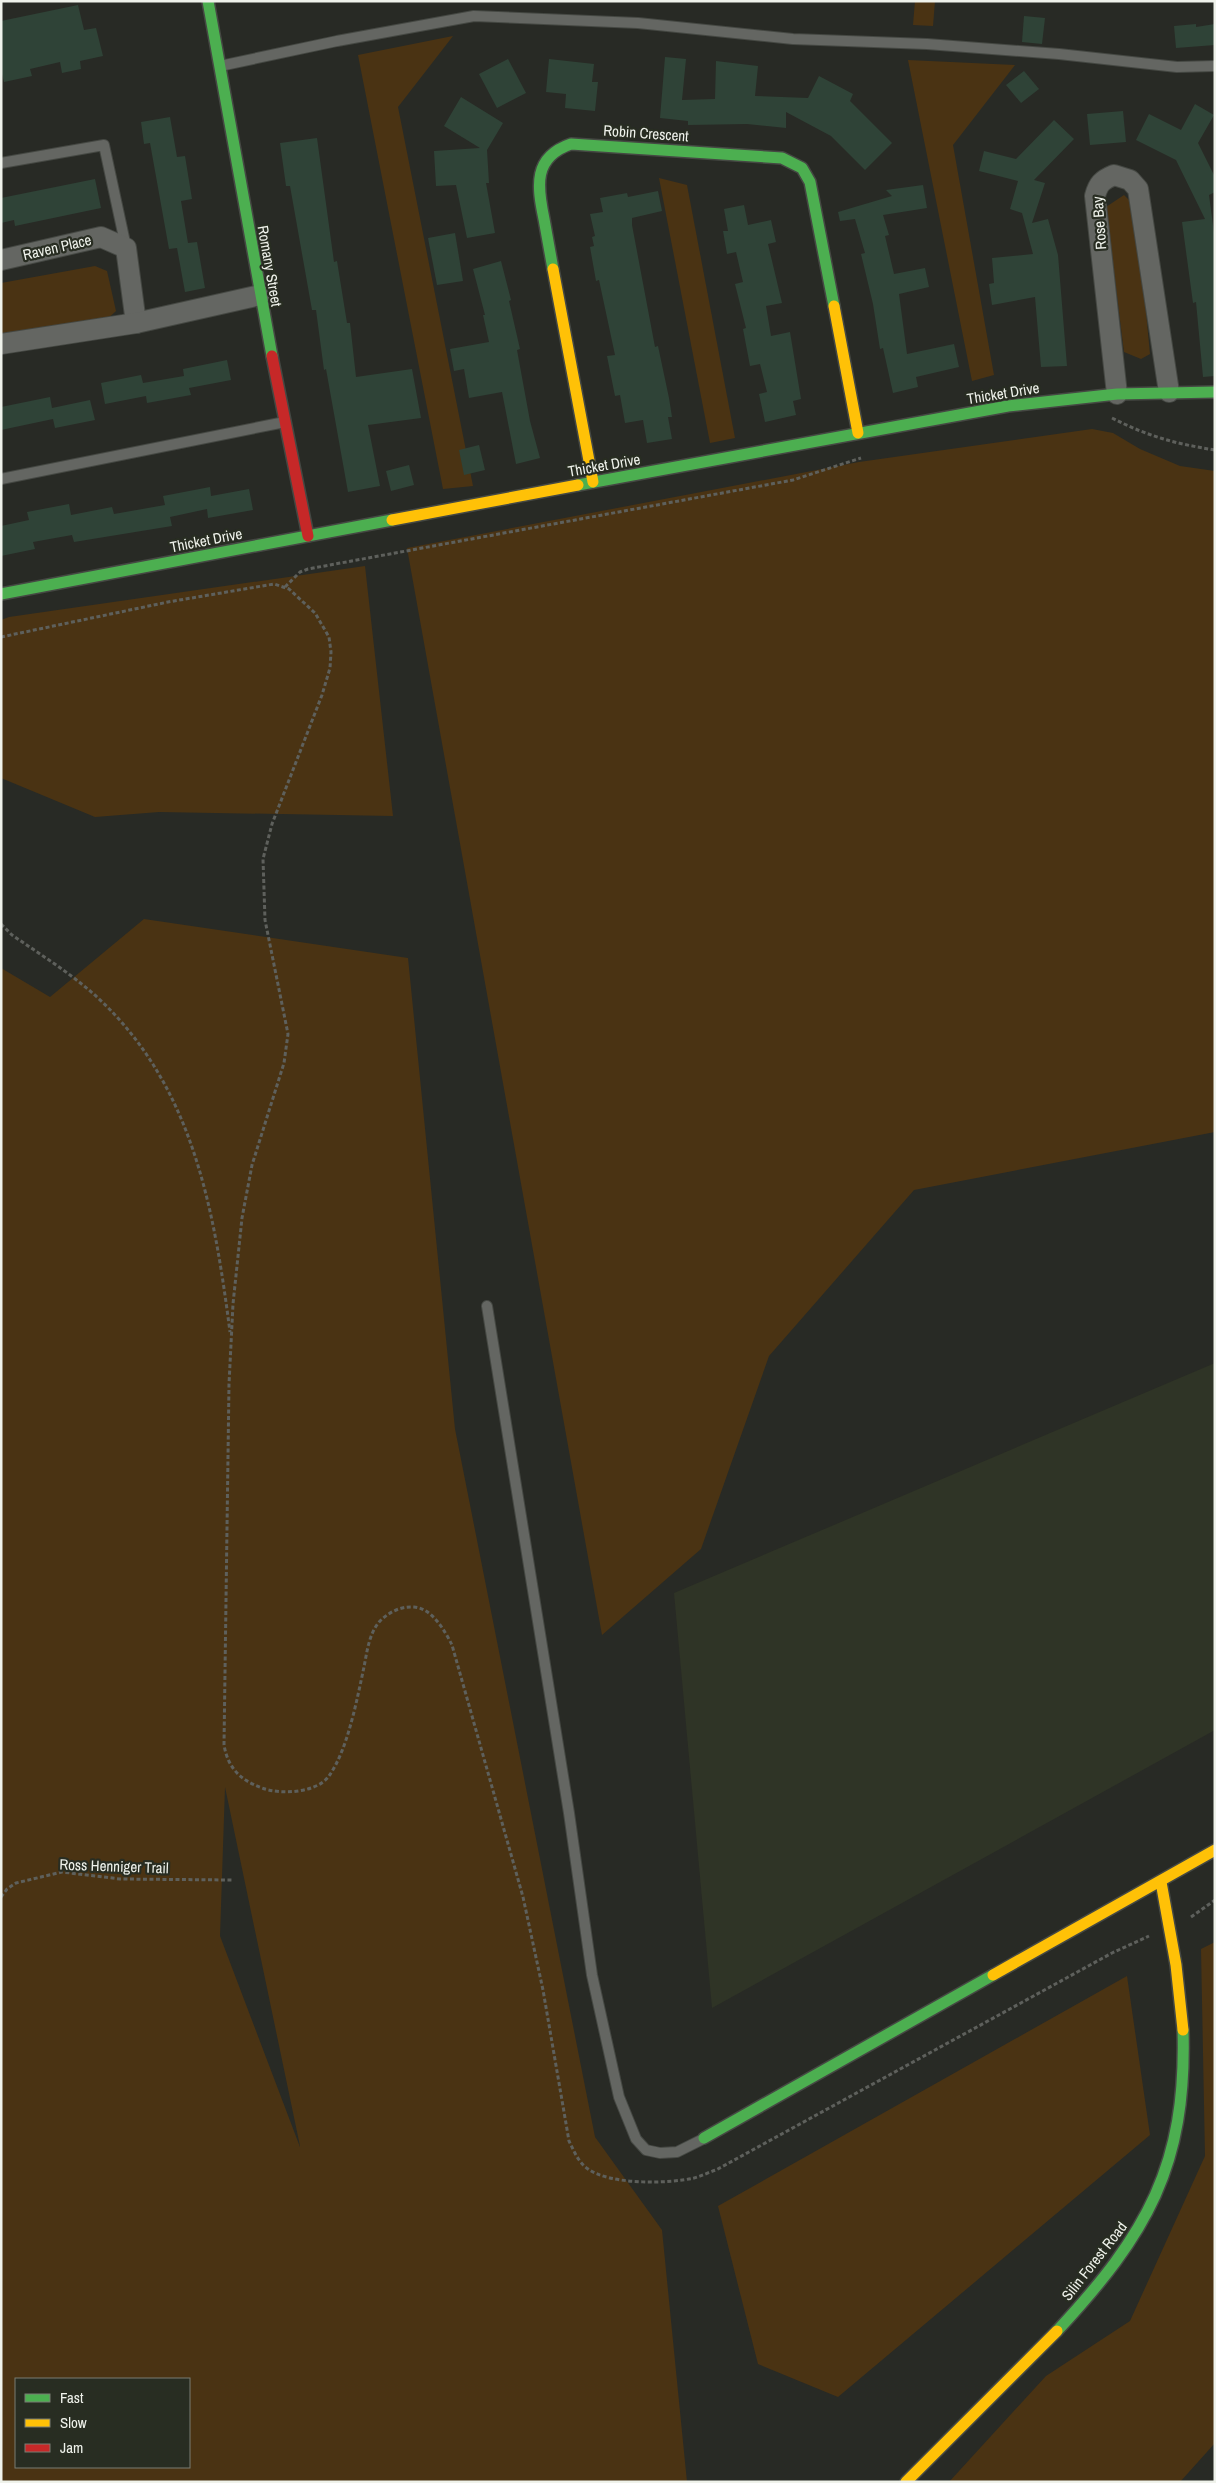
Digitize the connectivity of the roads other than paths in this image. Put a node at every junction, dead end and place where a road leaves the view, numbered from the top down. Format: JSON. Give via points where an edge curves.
{"nodes":[{"id":1,"x":208,"y":1,"type":"edge"},
{"id":2,"x":219,"y":66,"type":"junction"},
{"id":3,"x":1215,"y":66,"type":"edge"},
{"id":4,"x":1,"y":162,"type":"edge"},
{"id":5,"x":126,"y":248,"type":"junction"},
{"id":6,"x":1,"y":260,"type":"edge"},
{"id":7,"x":260,"y":295,"type":"junction"},
{"id":8,"x":136,"y":323,"type":"junction"},
{"id":9,"x":1,"y":344,"type":"edge"},
{"id":10,"x":1169,"y":392,"type":"junction"},
{"id":11,"x":1215,"y":392,"type":"edge"},
{"id":12,"x":1117,"y":394,"type":"junction"},
{"id":13,"x":285,"y":422,"type":"junction"},
{"id":14,"x":858,"y":434,"type":"junction"},
{"id":15,"x":1,"y":479,"type":"edge"},
{"id":16,"x":593,"y":482,"type":"junction"},
{"id":17,"x":308,"y":536,"type":"junction"},
{"id":18,"x":1,"y":594,"type":"edge"},
{"id":19,"x":487,"y":1306,"type":"dead end"},
{"id":20,"x":1215,"y":1850,"type":"edge"},
{"id":21,"x":1161,"y":1882,"type":"junction"},
{"id":22,"x":704,"y":2138,"type":"joint"},
{"id":23,"x":906,"y":2482,"type":"edge"}],
"edges":[{"from":1,"to":2,"type":"street","name":"Romany Street"},
{"from":2,"to":3,"type":"lane","via":[[474,16],[638,23],[793,39],[927,44],[1177,67]]},
{"from":2,"to":7,"type":"street","name":"Romany Street"},
{"from":4,"to":5,"type":"lane","via":[[104,145]]},
{"from":5,"to":6,"type":"street","name":"Raven Place","via":[[101,236]]},
{"from":5,"to":8,"type":"street"},
{"from":7,"to":8,"type":"street"},
{"from":7,"to":13,"type":"street","name":"Romany Street"},
{"from":8,"to":9,"type":"street"},
{"from":10,"to":11,"type":"street","name":"Thicket Drive"},
{"from":10,"to":12,"type":"street","name":"Thicket Drive"},
{"from":10,"to":12,"type":"street","name":"Rose Bay","via":[[1138,189],[1130,180],[1114,175],[1097,186],[1095,196]]},
{"from":12,"to":14,"type":"street","name":"Thicket Drive","via":[[1008,406]]},
{"from":13,"to":15,"type":"lane"},
{"from":13,"to":17,"type":"street","name":"Romany Street"},
{"from":14,"to":16,"type":"street","name":"Thicket Drive"},
{"from":14,"to":16,"type":"street","name":"Robin Crescent","via":[[812,188],[802,168],[782,158],[571,144],[560,147],[544,163],[538,189]]},
{"from":16,"to":17,"type":"street","name":"Thicket Drive"},
{"from":17,"to":18,"type":"street","name":"Thicket Drive"},
{"from":19,"to":22,"type":"lane","via":[[592,1975],[619,2097],[636,2138],[646,2150],[678,2152]]},
{"from":20,"to":21,"type":"street"},
{"from":21,"to":22,"type":"street"},
{"from":21,"to":23,"type":"street","name":"Silin Forest Road","via":[[1180,1987],[1184,2050],[1176,2132],[1162,2184],[1134,2239],[1098,2286],[1034,2355]]}]}
